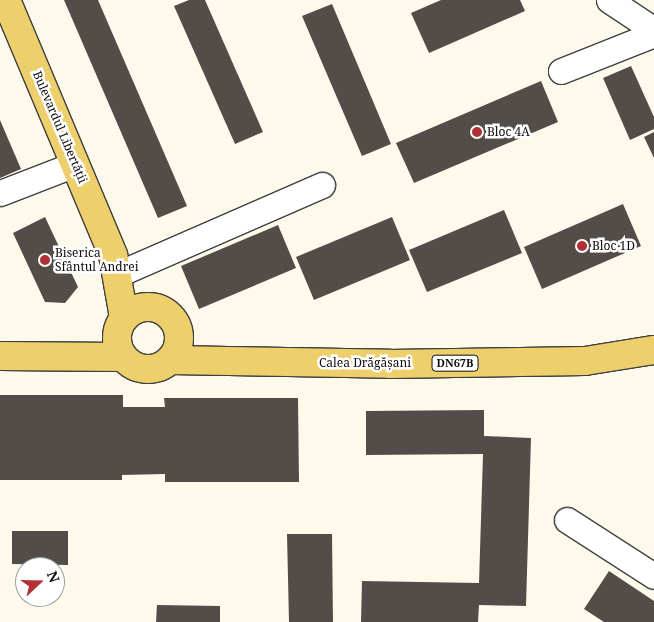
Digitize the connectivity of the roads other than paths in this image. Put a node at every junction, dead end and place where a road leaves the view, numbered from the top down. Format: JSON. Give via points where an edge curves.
{"nodes":[{"id":1,"x":6,"y":0,"type":"edge"},
{"id":2,"x":609,"y":0,"type":"edge"},
{"id":3,"x":654,"y":30,"type":"edge"},
{"id":4,"x":654,"y":34,"type":"edge"},
{"id":5,"x":561,"y":71,"type":"dead end"},
{"id":6,"x":75,"y":164,"type":"junction"},
{"id":7,"x":322,"y":185,"type":"dead end"},
{"id":8,"x":0,"y":193,"type":"edge"},
{"id":9,"x":119,"y":263,"type":"junction"},
{"id":10,"x":151,"y":307,"type":"junction"},
{"id":11,"x":179,"y":332,"type":"junction"},
{"id":12,"x":122,"y":336,"type":"junction"},
{"id":13,"x":654,"y":350,"type":"edge"},
{"id":14,"x":0,"y":356,"type":"edge"},
{"id":15,"x":170,"y":360,"type":"junction"},
{"id":16,"x":255,"y":362,"type":"junction"},
{"id":17,"x":567,"y":520,"type":"dead end"},
{"id":18,"x":654,"y":576,"type":"edge"}],
"edges":[{"from":1,"to":6,"type":"main road","name":"Bulevardul Libertății"},
{"from":2,"to":3,"type":"street"},
{"from":4,"to":5,"type":"street"},
{"from":6,"to":8,"type":"street"},
{"from":6,"to":9,"type":"main road","name":"Bulevardul Libertății"},
{"from":7,"to":9,"type":"street"},
{"from":9,"to":10,"type":"main road","name":"Bulevardul Libertății"},
{"from":9,"to":12,"type":"main road","name":"Bulevardul Libertății"},
{"from":10,"to":11,"type":"main road","via":[[169,315]]},
{"from":10,"to":12,"type":"main road","via":[[141,308]]},
{"from":11,"to":15,"type":"main road","via":[[176,352]]},
{"from":11,"to":16,"type":"main road","name":"Calea Drăgășani"},
{"from":12,"to":14,"type":"main road","via":[[46,357]]},
{"from":12,"to":15,"type":"main road","via":[[141,369],[157,368]]},
{"from":13,"to":16,"type":"main road","name":"Calea Drăgășani","number":"DN67B","via":[[585,361]]},
{"from":15,"to":16,"type":"main road","name":"Calea Drăgășani"},
{"from":17,"to":18,"type":"street"}]}
